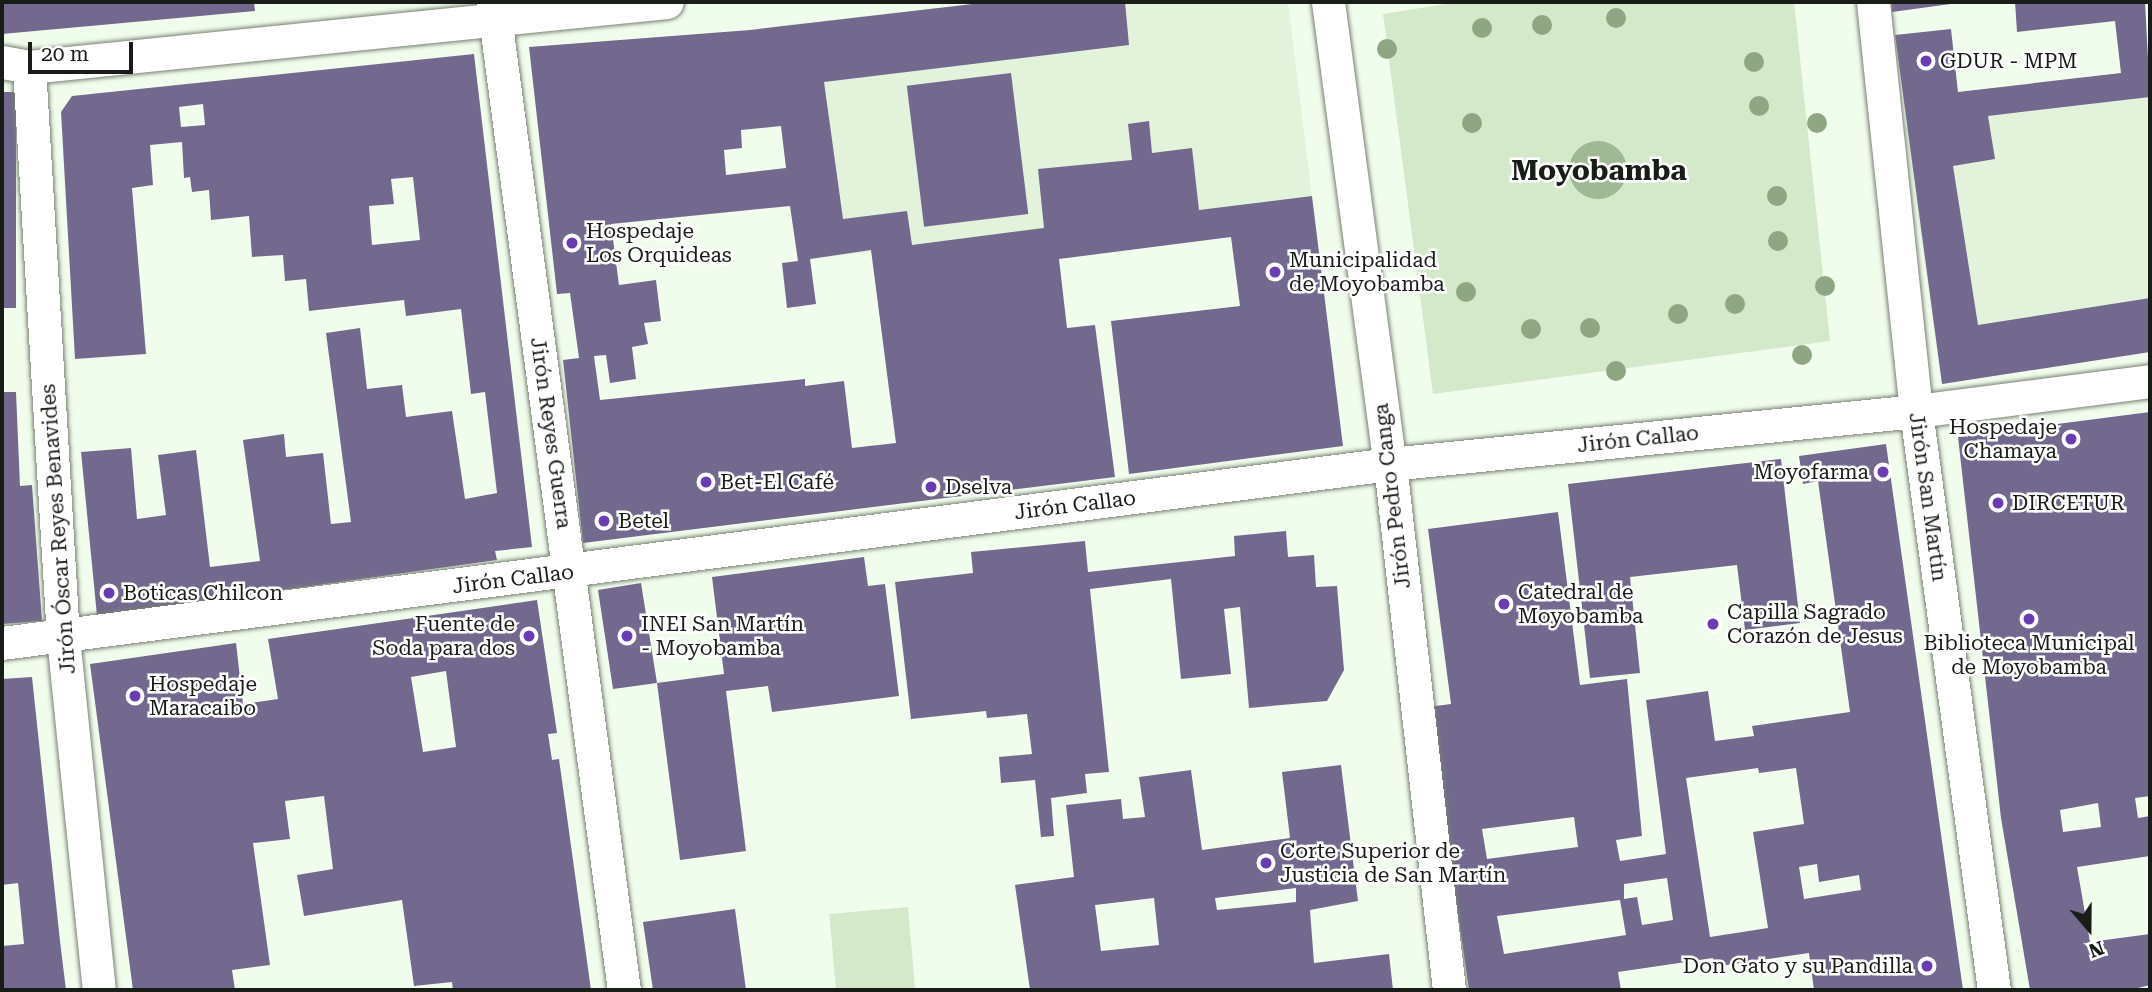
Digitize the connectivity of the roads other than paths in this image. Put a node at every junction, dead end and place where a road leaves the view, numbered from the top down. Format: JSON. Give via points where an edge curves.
{"nodes":[{"id":1,"x":667,"y":2,"type":"edge"},
{"id":2,"x":1328,"y":2,"type":"edge"},
{"id":3,"x":1873,"y":2,"type":"edge"},
{"id":4,"x":494,"y":10,"type":"edge"},
{"id":5,"x":15,"y":65,"type":"edge"},
{"id":6,"x":2150,"y":381,"type":"edge"},
{"id":7,"x":1916,"y":411,"type":"junction"},
{"id":8,"x":1390,"y":464,"type":"junction"},
{"id":9,"x":570,"y":571,"type":"junction"},
{"id":10,"x":63,"y":637,"type":"junction"},
{"id":11,"x":2,"y":643,"type":"edge"},
{"id":12,"x":99,"y":990,"type":"edge"},
{"id":13,"x":624,"y":990,"type":"edge"},
{"id":14,"x":1449,"y":990,"type":"edge"},
{"id":15,"x":1994,"y":990,"type":"edge"}],
"edges":[{"from":1,"to":4,"type":"street"},
{"from":2,"to":8,"type":"street","name":"Jirón Pedro Canga"},
{"from":3,"to":7,"type":"street","name":"Jirón San Martín"},
{"from":4,"to":5,"type":"street"},
{"from":4,"to":9,"type":"street","name":"Jirón Reyes Guerra"},
{"from":5,"to":10,"type":"street","name":"Jirón Óscar Reyes Benavides"},
{"from":6,"to":7,"type":"street","name":"Jirón Callao"},
{"from":7,"to":8,"type":"street","name":"Jirón Callao"},
{"from":7,"to":15,"type":"street","name":"Jirón San Martín"},
{"from":8,"to":9,"type":"street","name":"Jirón Callao"},
{"from":8,"to":14,"type":"street","name":"Jirón Pedro Canga"},
{"from":9,"to":10,"type":"street","name":"Jirón Callao"},
{"from":9,"to":13,"type":"street","name":"Jirón Reyes Guerra"},
{"from":10,"to":11,"type":"street","name":"Jirón Callao"},
{"from":10,"to":12,"type":"street","name":"Jirón Óscar Reyes Benavides"}]}
